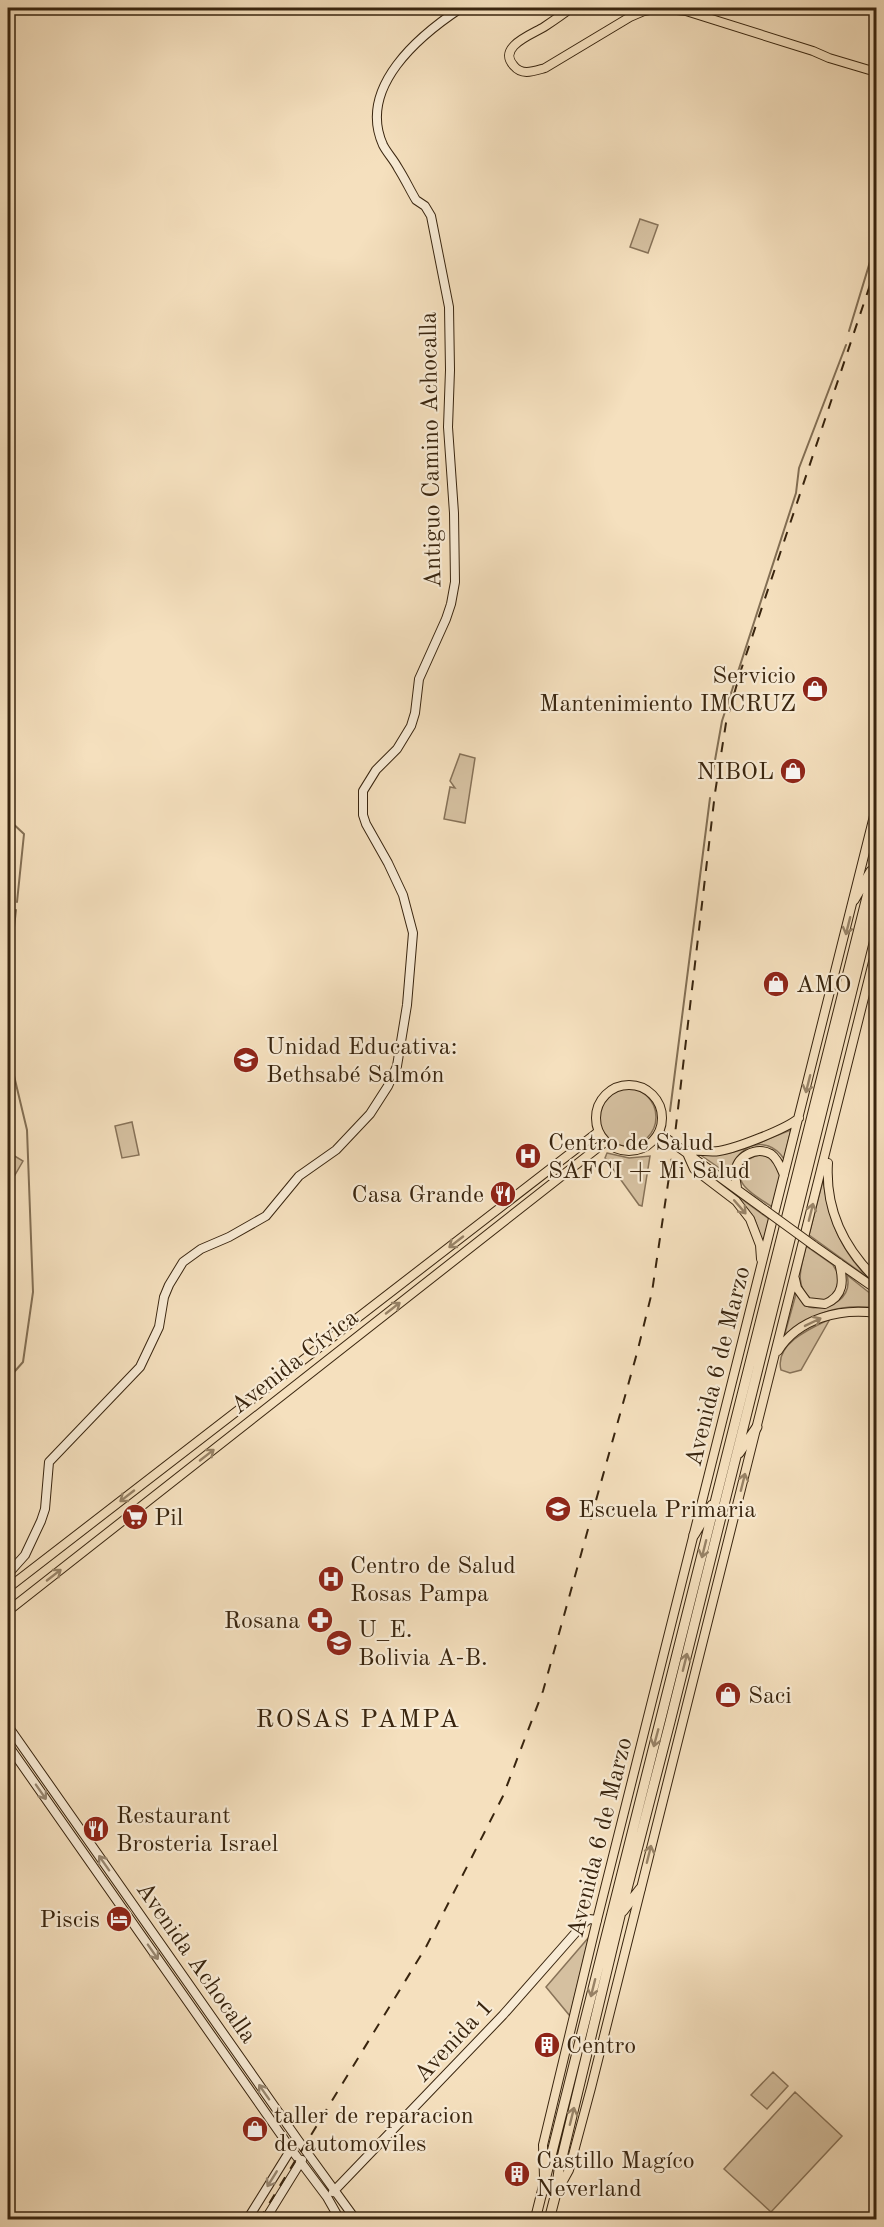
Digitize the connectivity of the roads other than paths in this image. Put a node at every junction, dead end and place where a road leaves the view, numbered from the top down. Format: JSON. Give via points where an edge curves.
{"nodes":[{"id":1,"x":461,"y":8,"type":"edge"},
{"id":2,"x":571,"y":8,"type":"edge"},
{"id":3,"x":876,"y":72,"type":"edge"},
{"id":4,"x":876,"y":808,"type":"edge"},
{"id":5,"x":876,"y":861,"type":"edge"},
{"id":6,"x":876,"y":894,"type":"edge"},
{"id":7,"x":854,"y":900,"type":"junction"},
{"id":8,"x":876,"y":950,"type":"edge"},
{"id":9,"x":799,"y":1118,"type":"junction"},
{"id":10,"x":598,"y":1132,"type":"junction"},
{"id":11,"x":659,"y":1133,"type":"junction"},
{"id":12,"x":605,"y":1142,"type":"junction"},
{"id":13,"x":829,"y":1144,"type":"junction"},
{"id":14,"x":686,"y":1151,"type":"junction"},
{"id":15,"x":784,"y":1175,"type":"junction"},
{"id":16,"x":737,"y":1189,"type":"junction"},
{"id":17,"x":839,"y":1263,"type":"junction"},
{"id":18,"x":762,"y":1268,"type":"junction"},
{"id":19,"x":795,"y":1277,"type":"junction"},
{"id":20,"x":876,"y":1280,"type":"edge"},
{"id":21,"x":876,"y":1290,"type":"edge"},
{"id":22,"x":876,"y":1313,"type":"edge"},
{"id":23,"x":773,"y":1362,"type":"junction"},
{"id":24,"x":757,"y":1427,"type":"junction"},
{"id":25,"x":736,"y":1457,"type":"junction"},
{"id":26,"x":717,"y":1495,"type":"junction"},
{"id":27,"x":694,"y":1535,"type":"junction"},
{"id":28,"x":8,"y":1574,"type":"edge"},
{"id":29,"x":8,"y":1588,"type":"edge"},
{"id":30,"x":8,"y":1611,"type":"edge"},
{"id":31,"x":8,"y":1726,"type":"edge"},
{"id":32,"x":8,"y":1744,"type":"edge"},
{"id":33,"x":640,"y":1889,"type":"junction"},
{"id":34,"x":620,"y":1916,"type":"junction"},
{"id":35,"x":597,"y":1920,"type":"junction"},
{"id":36,"x":298,"y":2140,"type":"junction"},
{"id":37,"x":291,"y":2149,"type":"junction"},
{"id":38,"x":307,"y":2152,"type":"junction"},
{"id":39,"x":301,"y":2161,"type":"junction"},
{"id":40,"x":544,"y":2178,"type":"junction"},
{"id":41,"x":336,"y":2190,"type":"junction"},
{"id":42,"x":556,"y":2193,"type":"junction"},
{"id":43,"x":327,"y":2197,"type":"junction"},
{"id":44,"x":247,"y":2220,"type":"edge"},
{"id":45,"x":265,"y":2220,"type":"edge"},
{"id":46,"x":340,"y":2220,"type":"edge"},
{"id":47,"x":356,"y":2220,"type":"edge"},
{"id":48,"x":535,"y":2220,"type":"edge"},
{"id":49,"x":549,"y":2220,"type":"edge"}],
"edges":[{"from":1,"to":28,"type":"main road","name":"Antiguo Camino Achocalla","via":[[395,66],[385,84],[378,118],[383,144],[416,200],[431,216],[443,275],[449,307],[448,427],[454,513],[452,604],[418,680],[411,726],[363,791],[366,824],[403,895],[413,933],[397,1066],[370,1114],[336,1150],[299,1176],[266,1216],[183,1262],[164,1297],[159,1327],[140,1367],[49,1462],[41,1521],[25,1555]]},
{"from":2,"to":3,"type":"main road","via":[[517,42],[510,59],[513,66],[522,72],[545,68],[630,17],[659,8],[701,14]]},
{"from":4,"to":7,"type":"main road","name":"Avenida 6 de Marzo"},
{"from":5,"to":7,"type":"highway"},
{"from":5,"to":26,"type":"highway","name":"Avenida 6 de Marzo"},
{"from":6,"to":25,"type":"highway","name":"Avenida 6 de Marzo"},
{"from":7,"to":9,"type":"main road","name":"Avenida 6 de Marzo","one_way":true},
{"from":8,"to":13,"type":"main road","name":"Avenida 6 de Marzo"},
{"from":9,"to":14,"type":"main road","via":[[789,1126],[720,1151]]},
{"from":9,"to":15,"type":"main road","name":"Avenida 6 de Marzo"},
{"from":10,"to":11,"type":"main road","via":[[595,1116],[599,1102],[611,1089],[628,1084],[648,1090],[658,1101],[662,1117]]},
{"from":10,"to":12,"type":"main road"},
{"from":10,"to":29,"type":"main road","one_way":true},
{"from":11,"to":12,"type":"main road","via":[[649,1144],[635,1150],[619,1150]]},
{"from":11,"to":14,"type":"main road"},
{"from":30,"to":12,"type":"main road","name":"Avenida Cívica","one_way":true},
{"from":19,"to":13,"type":"main road","name":"Avenida 6 de Marzo","one_way":true},
{"from":13,"to":20,"type":"main road","via":[[831,1209],[847,1245]]},
{"from":14,"to":16,"type":"main road"},
{"from":14,"to":18,"type":"main road","one_way":true,"via":[[694,1169],[736,1201],[750,1219],[760,1245]]},
{"from":15,"to":16,"type":"main road","via":[[771,1154],[753,1152],[738,1163]]},
{"from":15,"to":18,"type":"main road","name":"Avenida 6 de Marzo"},
{"from":16,"to":17,"type":"main road","bridge":true},
{"from":17,"to":19,"type":"main road","via":[[843,1285],[839,1295],[825,1304],[807,1302]]},
{"from":17,"to":21,"type":"main road"},
{"from":18,"to":27,"type":"main road","name":"Avenida 6 de Marzo"},
{"from":19,"to":23,"type":"main road","name":"Avenida 6 de Marzo"},
{"from":23,"to":22,"type":"main road","one_way":true,"via":[[786,1340],[813,1321],[851,1311]]},
{"from":23,"to":24,"type":"main road","name":"Avenida 6 de Marzo"},
{"from":24,"to":25,"type":"highway"},
{"from":33,"to":24,"type":"main road","name":"Avenida 6 de Marzo","one_way":true},
{"from":34,"to":25,"type":"highway","name":"Avenida 6 de Marzo","one_way":true},
{"from":26,"to":27,"type":"highway"},
{"from":26,"to":40,"type":"highway","name":"Avenida 6 de Marzo","one_way":true},
{"from":27,"to":35,"type":"main road","name":"Avenida 6 de Marzo"},
{"from":36,"to":31,"type":"main road","name":"Avenida Achocalla","one_way":true},
{"from":32,"to":37,"type":"main road","name":"Avenida Achocalla","one_way":true},
{"from":33,"to":34,"type":"highway"},
{"from":33,"to":42,"type":"main road","name":"Avenida 6 de Marzo","via":[[569,2170]]},
{"from":42,"to":34,"type":"highway","name":"Avenida 6 de Marzo","one_way":true},
{"from":35,"to":40,"type":"main road","name":"Avenida 6 de Marzo","via":[[543,2145]]},
{"from":35,"to":41,"type":"main road","name":"Avenida 1","via":[[585,1922],[503,2015]]},
{"from":36,"to":37,"type":"main road"},
{"from":36,"to":38,"type":"main road","name":"Avenida Achocalla"},
{"from":37,"to":39,"type":"main road","name":"Avenida Achocalla"},
{"from":37,"to":44,"type":"main road","one_way":true},
{"from":38,"to":39,"type":"main road"},
{"from":38,"to":41,"type":"main road","name":"Avenida Achocalla"},
{"from":39,"to":43,"type":"main road","name":"Avenida Achocalla"},
{"from":39,"to":45,"type":"main road"},
{"from":40,"to":48,"type":"highway","name":"Avenida 6 de Marzo"},
{"from":41,"to":43,"type":"main road","name":"Avenida 1"},
{"from":41,"to":47,"type":"main road","name":"Avenida Achocalla"},
{"from":42,"to":49,"type":"highway","name":"Avenida 6 de Marzo"},
{"from":43,"to":46,"type":"main road","name":"Avenida Achocalla"}]}
